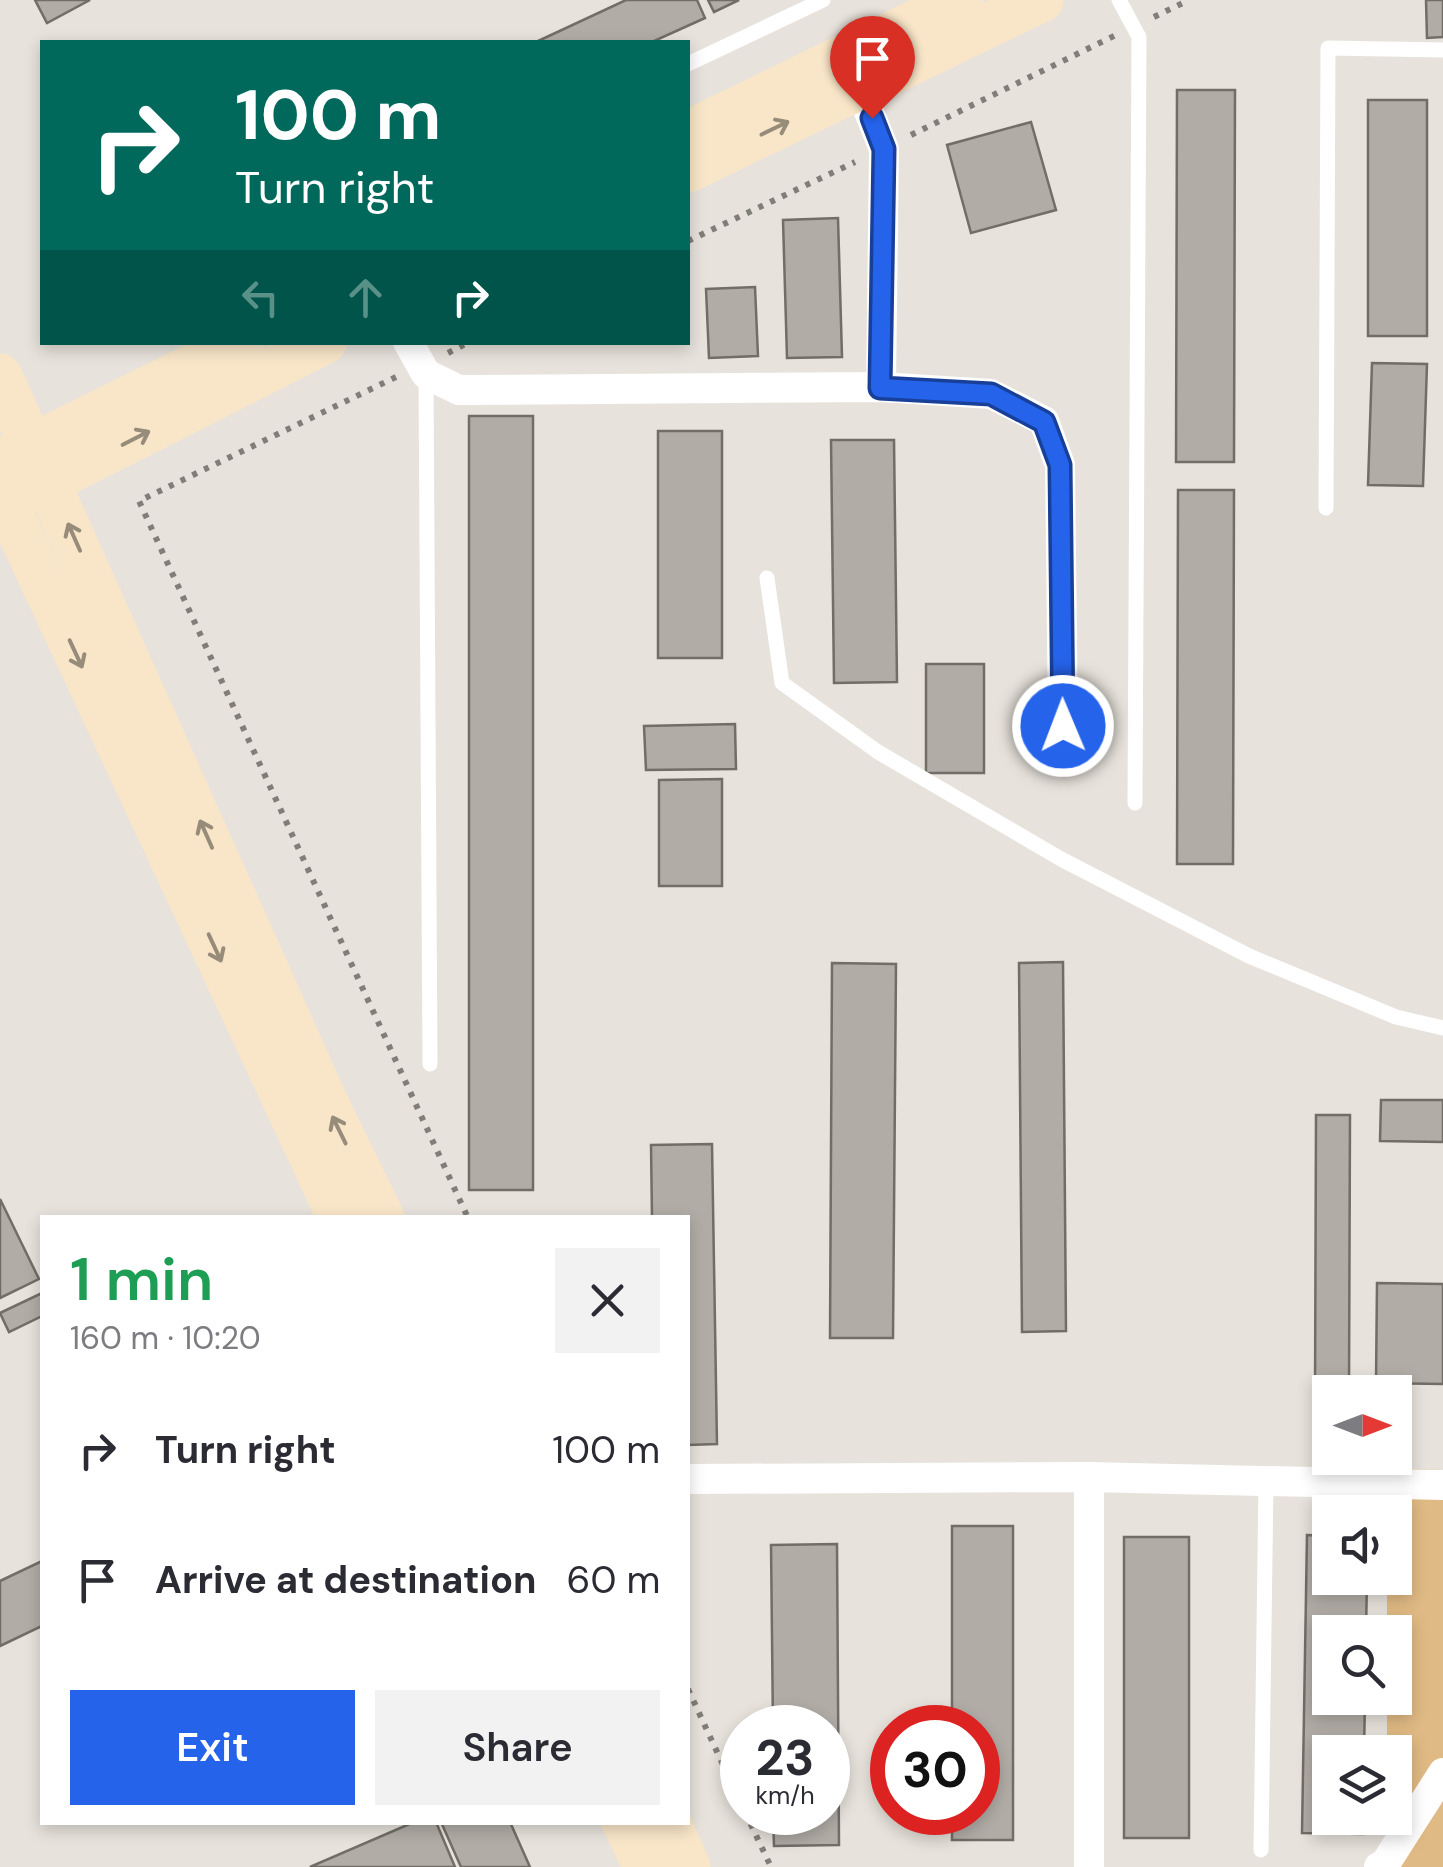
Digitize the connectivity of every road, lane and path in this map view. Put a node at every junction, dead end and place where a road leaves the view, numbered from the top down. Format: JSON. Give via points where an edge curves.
{"nodes":[{"id":1,"x":823,"y":0,"type":"edge"},
{"id":2,"x":961,"y":0,"type":"edge"},
{"id":3,"x":1041,"y":0,"type":"edge"},
{"id":4,"x":1119,"y":0,"type":"edge"},
{"id":5,"x":1189,"y":0,"type":"edge"},
{"id":6,"x":1133,"y":26,"type":"junction"},
{"id":7,"x":1443,"y":50,"type":"edge"},
{"id":8,"x":690,"y":63,"type":"edge"},
{"id":9,"x":859,"y":87,"type":"junction"},
{"id":10,"x":690,"y":131,"type":"edge"},
{"id":11,"x":884,"y":149,"type":"junction"},
{"id":12,"x":690,"y":169,"type":"edge"},
{"id":13,"x":690,"y":239,"type":"edge"},
{"id":14,"x":234,"y":345,"type":"edge"},
{"id":15,"x":317,"y":345,"type":"edge"},
{"id":16,"x":461,"y":345,"type":"edge"},
{"id":17,"x":418,"y":361,"type":"edge"},
{"id":18,"x":0,"y":376,"type":"edge"},
{"id":19,"x":880,"y":388,"type":"junction"},
{"id":20,"x":14,"y":481,"type":"edge"},
{"id":21,"x":1326,"y":508,"type":"dead end"},
{"id":22,"x":767,"y":578,"type":"dead end"},
{"id":23,"x":1063,"y":726,"type":"dead end"},
{"id":24,"x":1136,"y":804,"type":"dead end"},
{"id":25,"x":1443,"y":1028,"type":"edge"},
{"id":26,"x":430,"y":1064,"type":"dead end"},
{"id":27,"x":339,"y":1215,"type":"edge"},
{"id":28,"x":381,"y":1215,"type":"edge"},
{"id":29,"x":467,"y":1215,"type":"edge"},
{"id":30,"x":1090,"y":1477,"type":"junction"},
{"id":31,"x":690,"y":1479,"type":"edge"},
{"id":32,"x":1266,"y":1481,"type":"junction"},
{"id":33,"x":1443,"y":1485,"type":"edge"},
{"id":34,"x":690,"y":1693,"type":"edge"},
{"id":35,"x":720,"y":1758,"type":"edge"},
{"id":36,"x":1443,"y":1773,"type":"edge"},
{"id":37,"x":625,"y":1825,"type":"edge"},
{"id":38,"x":669,"y":1825,"type":"edge"},
{"id":39,"x":756,"y":1835,"type":"edge"},
{"id":40,"x":1262,"y":1850,"type":"dead end"},
{"id":41,"x":646,"y":1867,"type":"edge"},
{"id":42,"x":688,"y":1867,"type":"edge"},
{"id":43,"x":771,"y":1867,"type":"edge"},
{"id":44,"x":1090,"y":1867,"type":"edge"},
{"id":45,"x":1379,"y":1867,"type":"edge"}],
"edges":[{"from":1,"to":8,"type":"lane"},
{"from":2,"to":10,"type":"main road"},
{"from":3,"to":9,"type":"main road"},
{"from":4,"to":6,"type":"lane"},
{"from":5,"to":6,"type":"path"},
{"from":6,"to":11,"type":"path"},
{"from":6,"to":24,"type":"lane","via":[[1139,37]]},
{"from":7,"to":21,"type":"lane","via":[[1328,48]]},
{"from":9,"to":11,"type":"street"},
{"from":12,"to":9,"type":"main road","one_way":true},
{"from":11,"to":13,"type":"path"},
{"from":11,"to":19,"type":"street"},
{"from":14,"to":20,"type":"main road","via":[[176,366]]},
{"from":20,"to":15,"type":"main road","one_way":true},
{"from":16,"to":17,"type":"path"},
{"from":17,"to":19,"type":"street","via":[[458,390]]},
{"from":17,"to":26,"type":"lane"},
{"from":17,"to":29,"type":"path","via":[[138,502]]},
{"from":18,"to":20,"type":"main road"},
{"from":19,"to":23,"type":"street","via":[[991,394],[1044,422],[1060,465]]},
{"from":20,"to":27,"type":"main road","one_way":true},
{"from":28,"to":20,"type":"main road","one_way":true},
{"from":22,"to":25,"type":"lane","via":[[782,683],[878,752],[1061,859],[1249,956],[1396,1016]]},
{"from":30,"to":31,"type":"street"},
{"from":30,"to":32,"type":"street"},
{"from":30,"to":44,"type":"street"},
{"from":32,"to":33,"type":"street"},
{"from":32,"to":40,"type":"lane"},
{"from":34,"to":35,"type":"path"},
{"from":36,"to":45,"type":"street"},
{"from":37,"to":41,"type":"main road"},
{"from":38,"to":42,"type":"main road"},
{"from":39,"to":43,"type":"path"}]}
